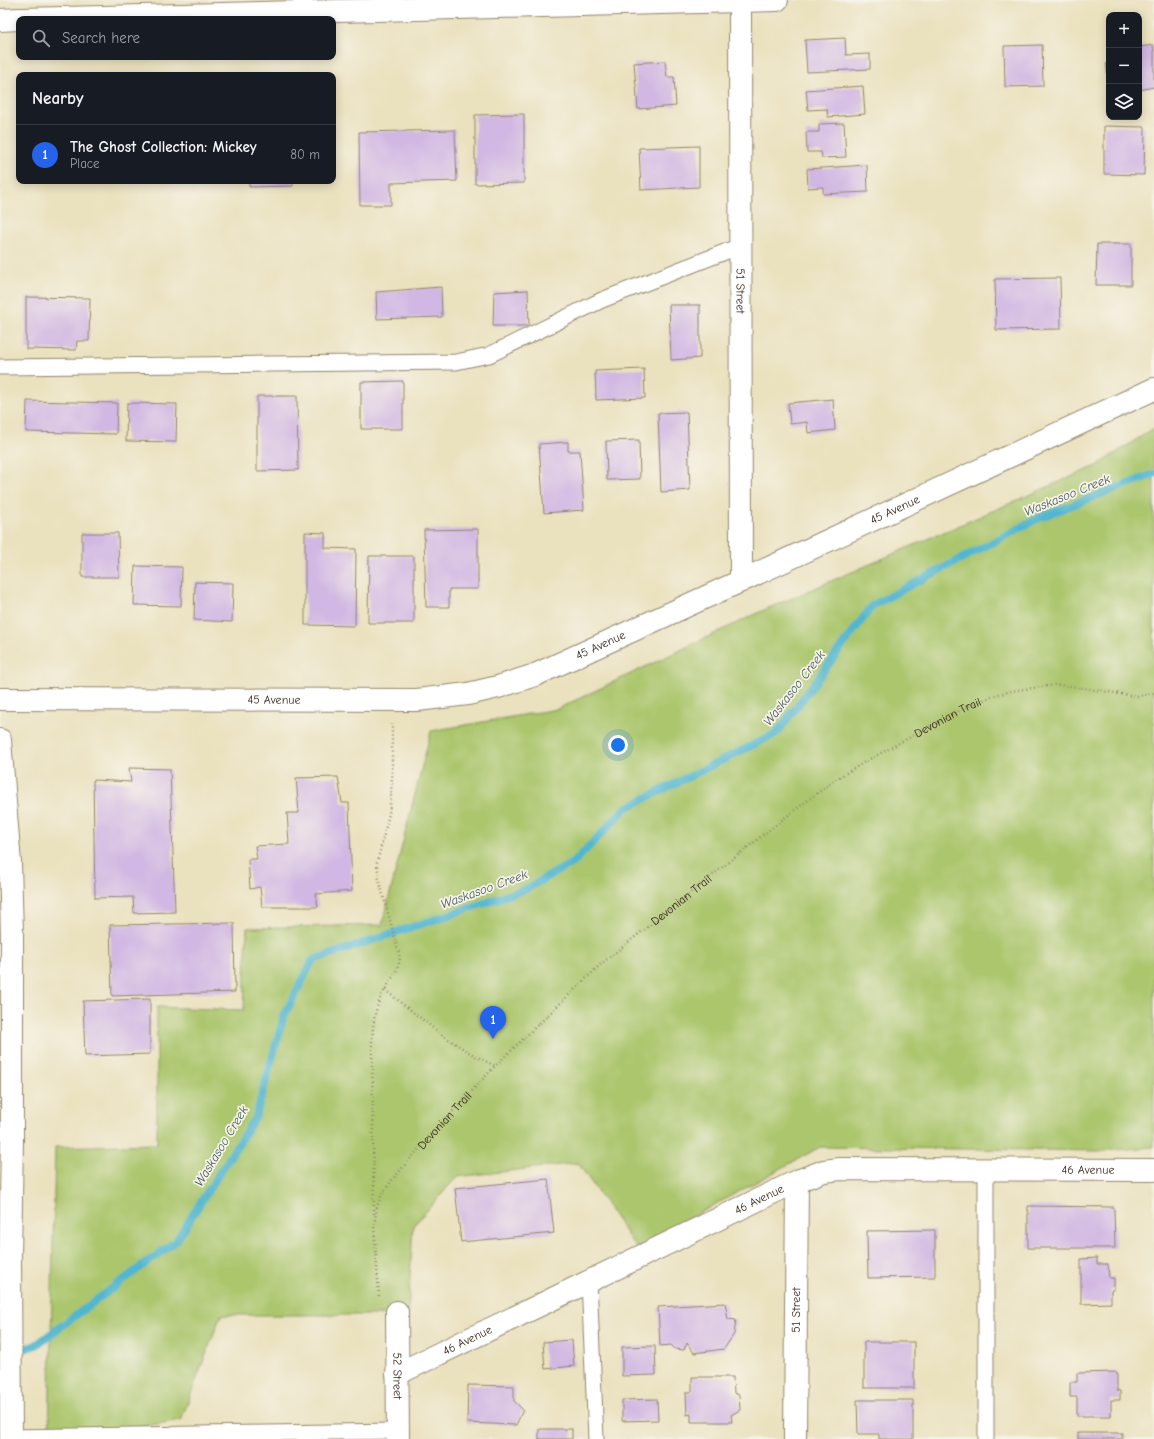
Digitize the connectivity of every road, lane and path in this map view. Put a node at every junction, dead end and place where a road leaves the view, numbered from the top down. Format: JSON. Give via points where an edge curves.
{"nodes":[{"id":1,"x":777,"y":0,"type":"edge"},
{"id":2,"x":740,"y":1,"type":"edge"},
{"id":3,"x":142,"y":16,"type":"edge"},
{"id":4,"x":16,"y":19,"type":"edge"},
{"id":5,"x":0,"y":20,"type":"edge"},
{"id":6,"x":740,"y":246,"type":"junction"},
{"id":7,"x":0,"y":366,"type":"edge"},
{"id":8,"x":1154,"y":389,"type":"edge"},
{"id":9,"x":741,"y":581,"type":"junction"},
{"id":10,"x":1154,"y":693,"type":"edge"},
{"id":11,"x":0,"y":699,"type":"edge"},
{"id":12,"x":392,"y":700,"type":"junction"},
{"id":13,"x":0,"y":740,"type":"edge"},
{"id":14,"x":6,"y":932,"type":"edge"},
{"id":15,"x":385,"y":990,"type":"junction"},
{"id":16,"x":495,"y":1066,"type":"junction"},
{"id":17,"x":6,"y":1141,"type":"edge"},
{"id":18,"x":986,"y":1169,"type":"junction"},
{"id":19,"x":1154,"y":1170,"type":"edge"},
{"id":20,"x":797,"y":1181,"type":"junction"},
{"id":21,"x":374,"y":1225,"type":"junction"},
{"id":22,"x":589,"y":1281,"type":"junction"},
{"id":23,"x":388,"y":1307,"type":"joint"},
{"id":24,"x":397,"y":1374,"type":"junction"},
{"id":25,"x":392,"y":1434,"type":"edge"},
{"id":26,"x":11,"y":1438,"type":"edge"},
{"id":27,"x":596,"y":1439,"type":"edge"},
{"id":28,"x":795,"y":1439,"type":"edge"},
{"id":29,"x":986,"y":1439,"type":"edge"}],
"edges":[{"from":1,"to":2,"type":"street"},
{"from":2,"to":3,"type":"street"},
{"from":2,"to":6,"type":"street","name":"51 Street"},
{"from":4,"to":5,"type":"street"},
{"from":6,"to":7,"type":"lane","via":[[602,300],[489,355],[456,362]]},
{"from":6,"to":9,"type":"street","name":"51 Street"},
{"from":8,"to":9,"type":"street","name":"45 Avenue"},
{"from":9,"to":12,"type":"street","name":"45 Avenue","via":[[535,675],[468,694]]},
{"from":10,"to":16,"type":"path","name":"Devonian Trail","via":[[1128,696],[1054,685],[1011,691],[983,699],[964,708],[868,760],[836,779],[783,819],[601,964]]},
{"from":11,"to":12,"type":"street","name":"45 Avenue"},
{"from":12,"to":15,"type":"path","via":[[392,784],[389,814],[377,862],[400,962]]},
{"from":13,"to":14,"type":"street","via":[[10,863]]},
{"from":14,"to":17,"type":"street"},
{"from":15,"to":16,"type":"path","via":[[442,1035]]},
{"from":15,"to":21,"type":"path","via":[[377,1006],[372,1041]]},
{"from":16,"to":21,"type":"path","name":"Devonian Trail","via":[[392,1180],[381,1196]]},
{"from":17,"to":26,"type":"street","via":[[10,1258]]},
{"from":18,"to":19,"type":"street","name":"46 Avenue"},
{"from":18,"to":20,"type":"street","name":"46 Avenue","via":[[840,1169],[824,1171]]},
{"from":18,"to":29,"type":"lane"},
{"from":20,"to":22,"type":"street","name":"46 Avenue"},
{"from":20,"to":28,"type":"street","name":"51 Street"},
{"from":21,"to":23,"type":"path","name":"Devonian Trail"},
{"from":22,"to":24,"type":"street","name":"46 Avenue"},
{"from":22,"to":27,"type":"lane"},
{"from":23,"to":24,"type":"street","name":"52 Street"},
{"from":24,"to":25,"type":"street","name":"52 Street"},
{"from":25,"to":26,"type":"lane"}]}
